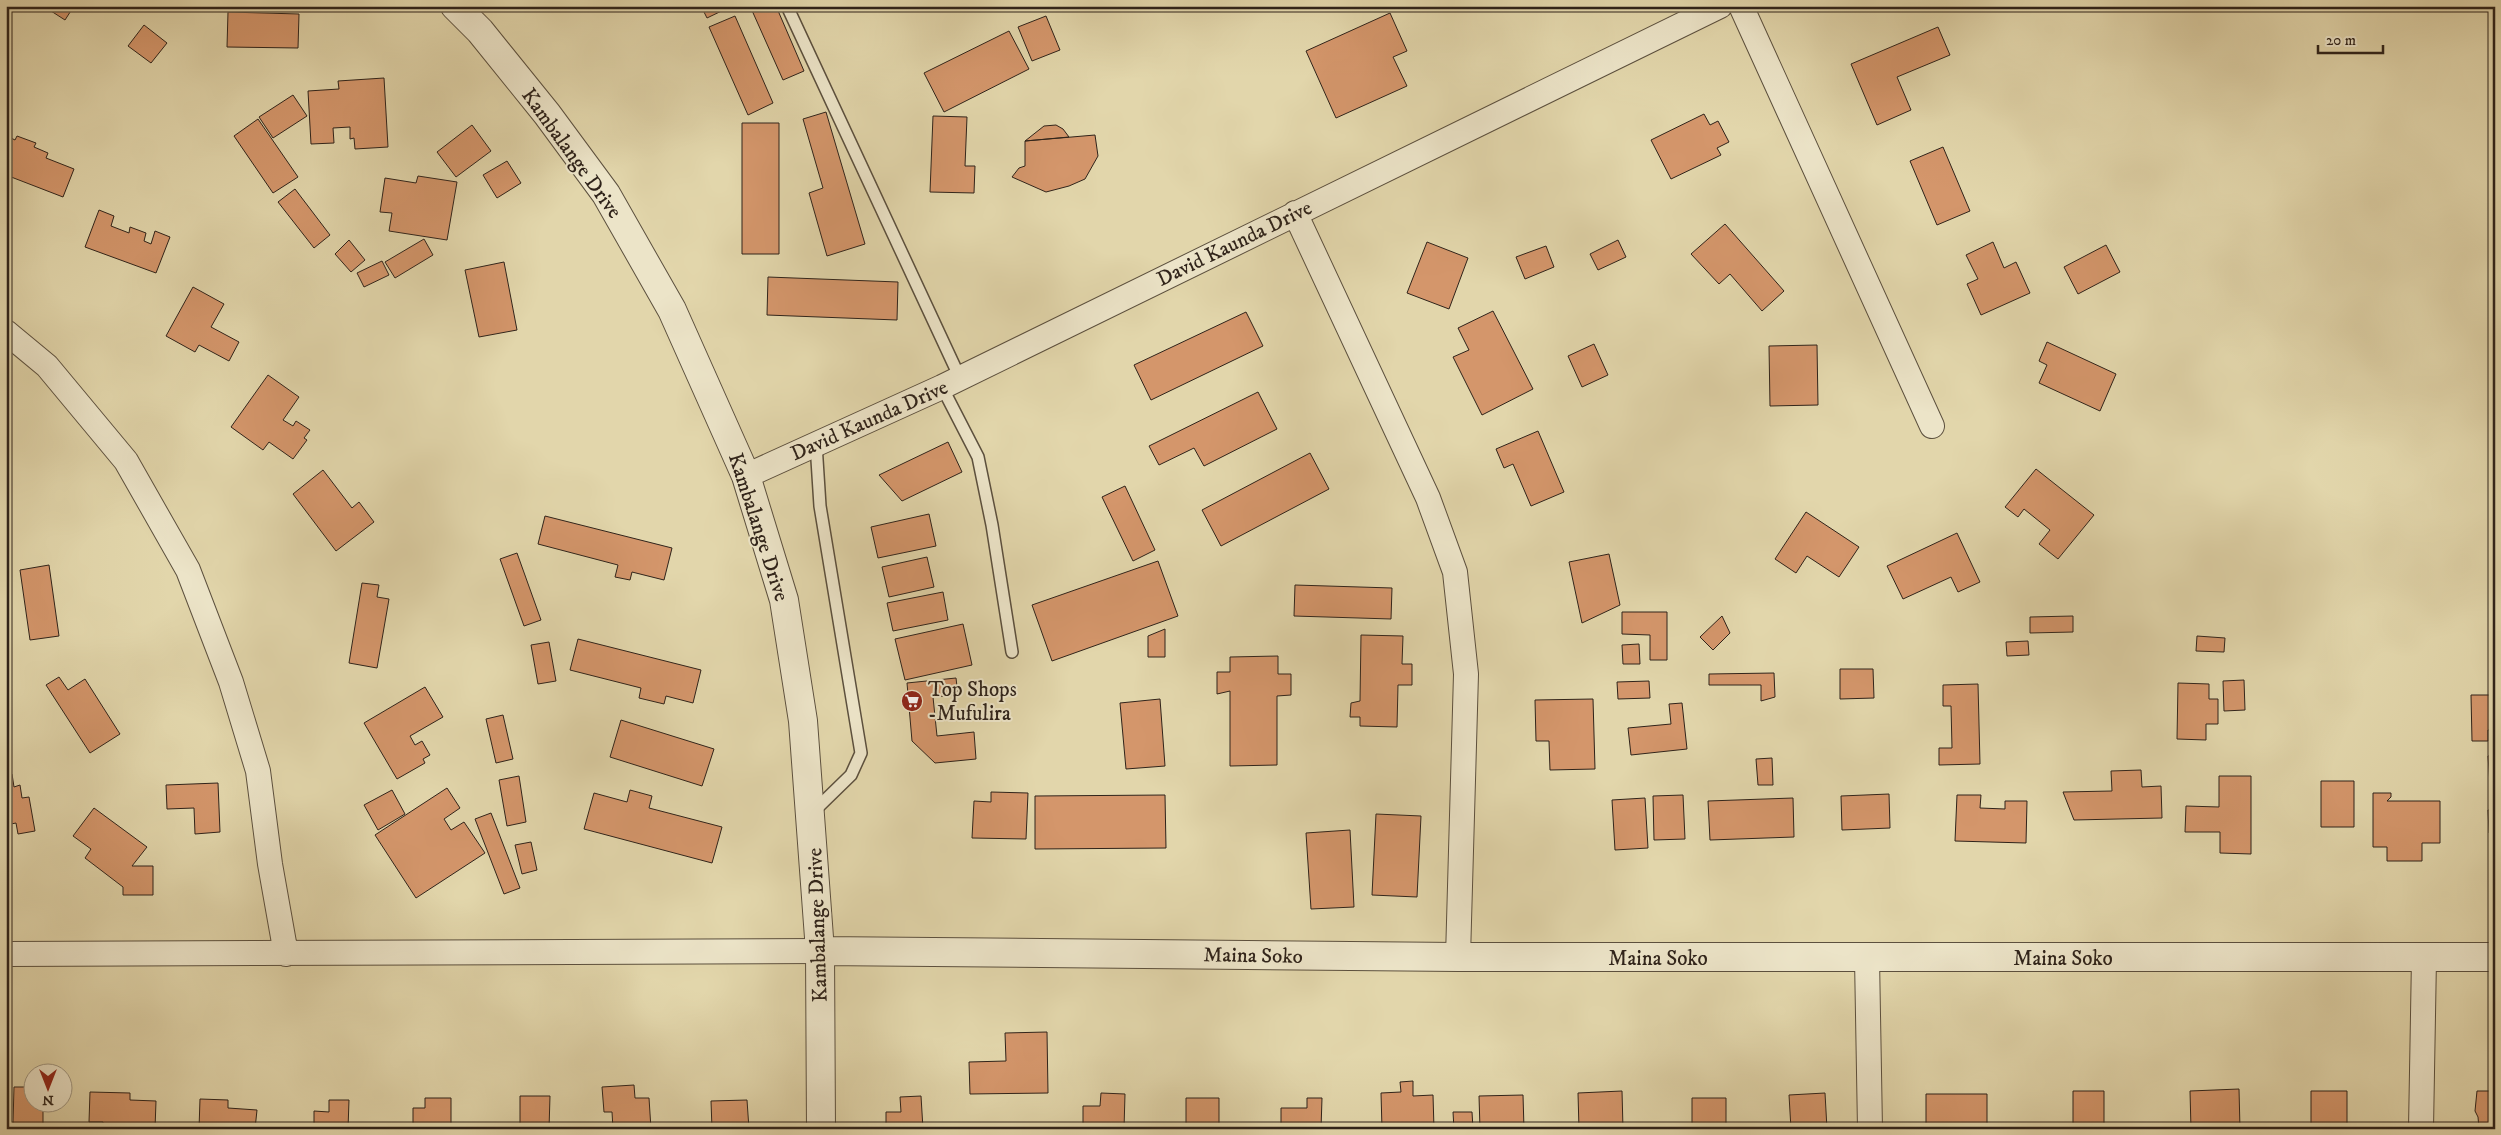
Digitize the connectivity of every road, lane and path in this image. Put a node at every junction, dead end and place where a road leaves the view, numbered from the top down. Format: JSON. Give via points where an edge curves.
{"nodes":[{"id":1,"x":455,"y":6,"type":"edge"},
{"id":2,"x":787,"y":6,"type":"edge"},
{"id":3,"x":1720,"y":6,"type":"edge"},
{"id":4,"x":1741,"y":6,"type":"edge"},
{"id":5,"x":1295,"y":213,"type":"junction"},
{"id":6,"x":6,"y":332,"type":"edge"},
{"id":7,"x":951,"y":383,"type":"junction"},
{"id":8,"x":1932,"y":426,"type":"dead end"},
{"id":9,"x":816,"y":444,"type":"junction"},
{"id":10,"x":746,"y":476,"type":"junction"},
{"id":11,"x":1012,"y":652,"type":"dead end"},
{"id":12,"x":812,"y":813,"type":"junction"},
{"id":13,"x":820,"y":952,"type":"junction"},
{"id":14,"x":6,"y":954,"type":"edge"},
{"id":15,"x":286,"y":954,"type":"junction"},
{"id":16,"x":1458,"y":957,"type":"junction"},
{"id":17,"x":2495,"y":957,"type":"edge"},
{"id":18,"x":1867,"y":958,"type":"junction"},
{"id":19,"x":2424,"y":958,"type":"junction"},
{"id":20,"x":821,"y":1129,"type":"edge"},
{"id":21,"x":1870,"y":1129,"type":"edge"},
{"id":22,"x":2421,"y":1129,"type":"edge"}],
"edges":[{"from":1,"to":10,"type":"street","name":"Kambalange Drive","via":[[547,114],[606,194],[672,310]]},
{"from":2,"to":7,"type":"lane"},
{"from":3,"to":5,"type":"street","name":"David Kaunda Drive"},
{"from":4,"to":8,"type":"street"},
{"from":5,"to":7,"type":"street","name":"David Kaunda Drive"},
{"from":5,"to":16,"type":"street","via":[[1428,498],[1455,572],[1466,674]]},
{"from":6,"to":15,"type":"street","via":[[47,366],[126,461],[188,570],[231,682],[258,771]]},
{"from":7,"to":9,"type":"street","name":"David Kaunda Drive"},
{"from":7,"to":11,"type":"lane","via":[[978,458]]},
{"from":9,"to":10,"type":"street","name":"David Kaunda Drive"},
{"from":9,"to":12,"type":"lane","via":[[820,506],[860,753],[851,775]]},
{"from":10,"to":12,"type":"street","name":"Kambalange Drive","via":[[784,600],[803,721]]},
{"from":12,"to":13,"type":"street","name":"Kambalange Drive"},
{"from":13,"to":15,"type":"street"},
{"from":13,"to":16,"type":"street","name":"Maina Soko"},
{"from":13,"to":20,"type":"street","name":"Kambalange Drive"},
{"from":14,"to":15,"type":"street"},
{"from":16,"to":18,"type":"street","name":"Maina Soko"},
{"from":17,"to":19,"type":"street","name":"Maina Soko"},
{"from":18,"to":19,"type":"street","name":"Maina Soko"},
{"from":18,"to":21,"type":"street"},
{"from":19,"to":22,"type":"street"}]}
